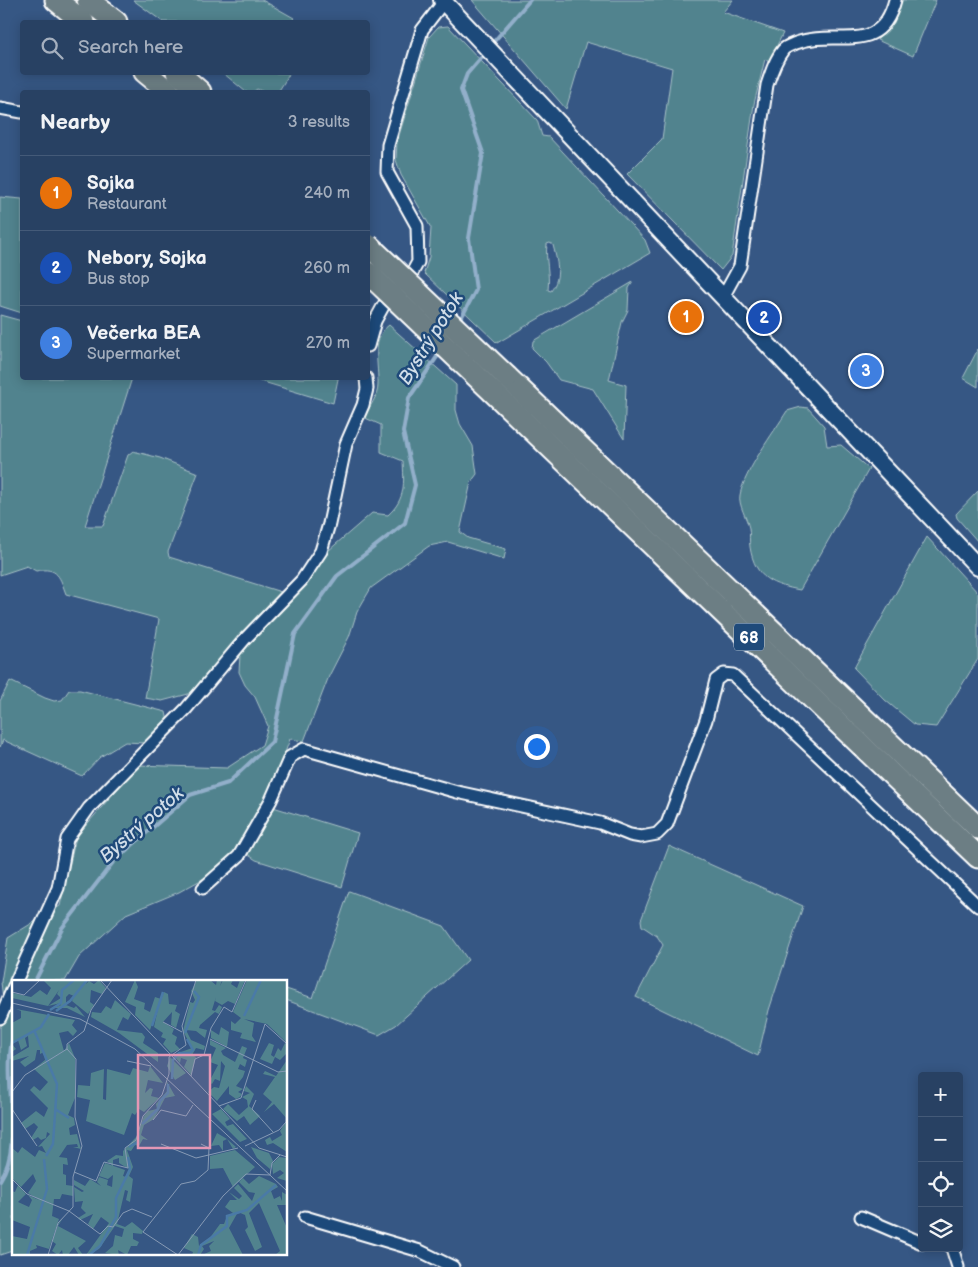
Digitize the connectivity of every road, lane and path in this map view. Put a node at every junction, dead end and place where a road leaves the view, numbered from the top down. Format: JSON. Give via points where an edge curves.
{"nodes":[{"id":1,"x":56,"y":0,"type":"edge"},
{"id":2,"x":88,"y":0,"type":"edge"},
{"id":3,"x":443,"y":0,"type":"edge"},
{"id":4,"x":895,"y":0,"type":"edge"},
{"id":5,"x":81,"y":20,"type":"edge"},
{"id":6,"x":113,"y":20,"type":"edge"},
{"id":7,"x":149,"y":75,"type":"edge"},
{"id":8,"x":180,"y":75,"type":"edge"},
{"id":9,"x":167,"y":90,"type":"edge"},
{"id":10,"x":198,"y":90,"type":"edge"},
{"id":11,"x":0,"y":108,"type":"edge"},
{"id":12,"x":20,"y":112,"type":"edge"},
{"id":13,"x":370,"y":247,"type":"edge"},
{"id":14,"x":370,"y":275,"type":"edge"},
{"id":15,"x":723,"y":297,"type":"junction"},
{"id":16,"x":370,"y":337,"type":"edge"},
{"id":17,"x":366,"y":380,"type":"edge"},
{"id":18,"x":500,"y":385,"type":"junction"},
{"id":19,"x":978,"y":567,"type":"edge"},
{"id":20,"x":978,"y":828,"type":"edge"},
{"id":21,"x":978,"y":857,"type":"edge"},
{"id":22,"x":203,"y":888,"type":"dead end"},
{"id":23,"x":978,"y":906,"type":"edge"},
{"id":24,"x":16,"y":980,"type":"edge"},
{"id":25,"x":12,"y":991,"type":"edge"},
{"id":26,"x":0,"y":1018,"type":"edge"},
{"id":27,"x":305,"y":1217,"type":"dead end"},
{"id":28,"x":861,"y":1217,"type":"dead end"},
{"id":29,"x":918,"y":1241,"type":"edge"},
{"id":30,"x":953,"y":1252,"type":"edge"},
{"id":31,"x":453,"y":1267,"type":"edge"},
{"id":32,"x":958,"y":1267,"type":"edge"}],
"edges":[{"from":1,"to":5,"type":"highway"},
{"from":2,"to":6,"type":"highway"},
{"from":3,"to":15,"type":"main road"},
{"from":3,"to":16,"type":"street","via":[[422,30],[388,145],[387,172],[417,226],[418,262],[386,301]]},
{"from":4,"to":15,"type":"street","via":[[886,20],[875,33],[860,39],[798,42],[784,48],[775,62],[767,85],[740,266]]},
{"from":7,"to":9,"type":"highway"},
{"from":8,"to":10,"type":"highway"},
{"from":11,"to":12,"type":"street"},
{"from":13,"to":18,"type":"highway","number":"68","bridge":true},
{"from":14,"to":18,"type":"highway","number":"68","bridge":true},
{"from":15,"to":19,"type":"main road"},
{"from":17,"to":24,"type":"street","via":[[363,405],[346,444],[321,551],[302,580],[244,640],[186,709],[89,808],[67,839],[58,888]]},
{"from":18,"to":20,"type":"highway","number":"68"},
{"from":18,"to":21,"type":"highway","number":"68"},
{"from":22,"to":23,"type":"street","via":[[239,856],[271,800],[290,757],[304,749],[457,792],[600,823],[630,835],[657,834],[667,824],[677,802],[706,720],[716,680],[724,674],[733,676]]},
{"from":25,"to":26,"type":"street"},
{"from":27,"to":31,"type":"street","via":[[420,1251]]},
{"from":28,"to":29,"type":"street"},
{"from":30,"to":32,"type":"street"}]}
